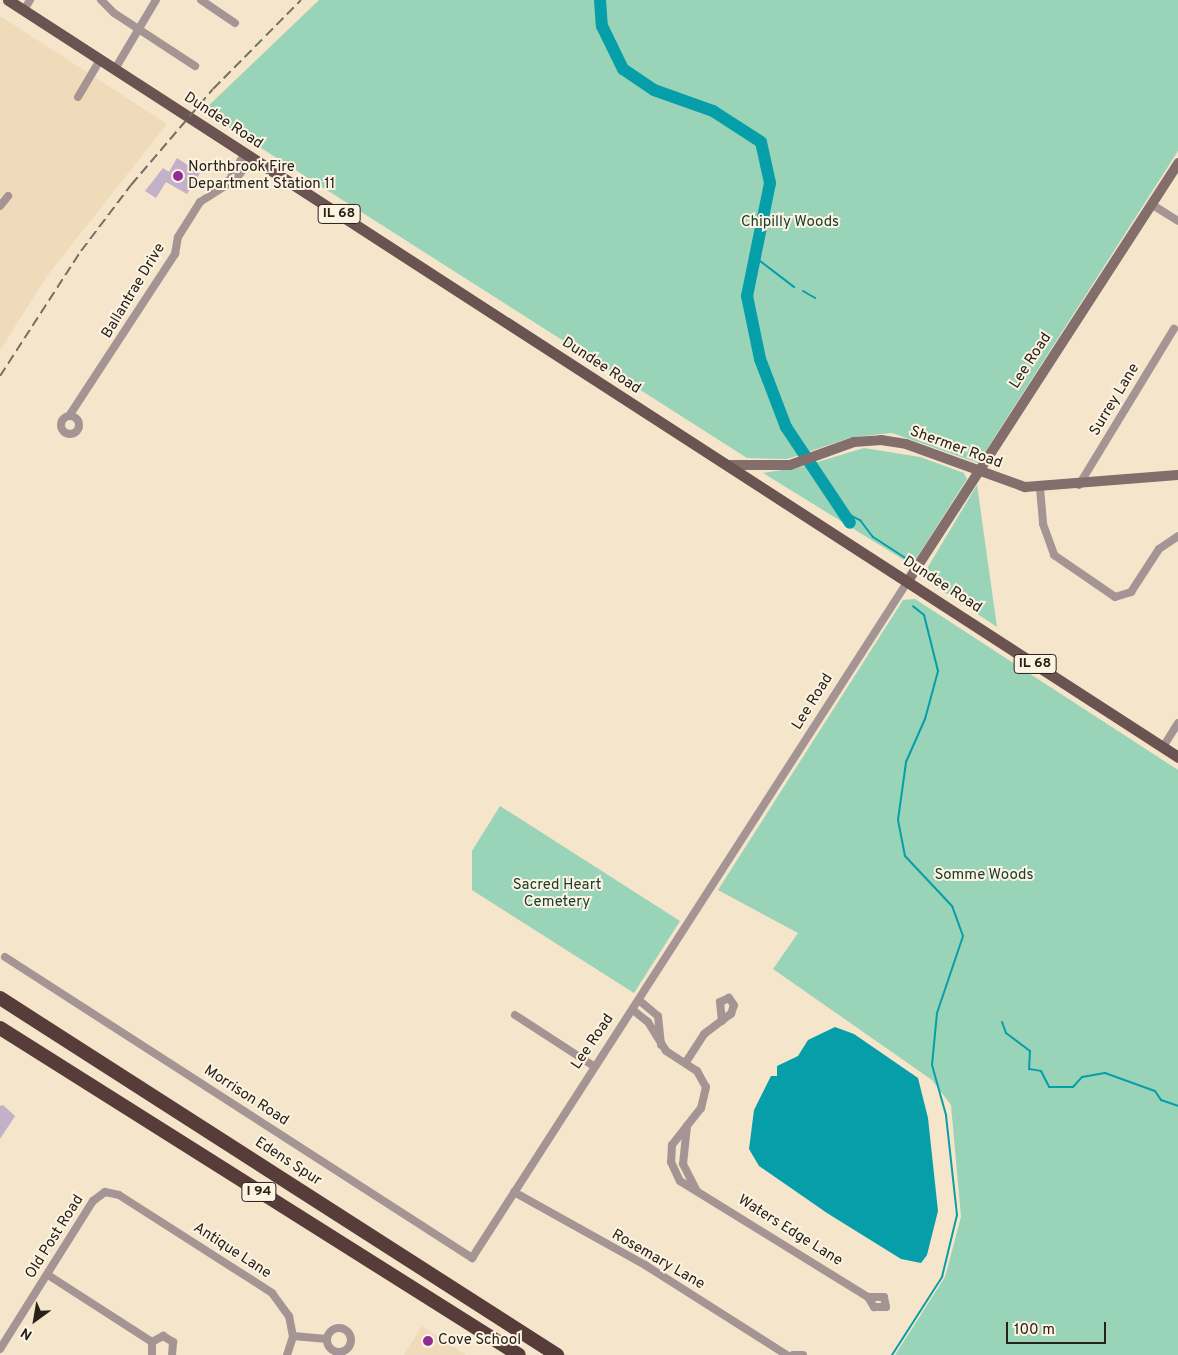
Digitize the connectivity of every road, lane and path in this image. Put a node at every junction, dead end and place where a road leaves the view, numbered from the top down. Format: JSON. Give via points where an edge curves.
{"nodes":[{"id":1,"x":8,"y":0,"type":"edge"},
{"id":2,"x":101,"y":0,"type":"edge"},
{"id":3,"x":156,"y":0,"type":"edge"},
{"id":4,"x":202,"y":0,"type":"edge"},
{"id":5,"x":27,"y":5,"type":"edge"},
{"id":6,"x":235,"y":22,"type":"dead end"},
{"id":7,"x":138,"y":29,"type":"junction"},
{"id":8,"x":100,"y":60,"type":"junction"},
{"id":9,"x":195,"y":66,"type":"dead end"},
{"id":10,"x":114,"y":69,"type":"junction"},
{"id":11,"x":78,"y":97,"type":"dead end"},
{"id":12,"x":248,"y":155,"type":"junction"},
{"id":13,"x":1178,"y":162,"type":"edge"},
{"id":14,"x":8,"y":196,"type":"dead end"},
{"id":15,"x":1151,"y":204,"type":"junction"},
{"id":16,"x":0,"y":206,"type":"edge"},
{"id":17,"x":1178,"y":221,"type":"edge"},
{"id":18,"x":1174,"y":329,"type":"dead end"},
{"id":19,"x":69,"y":416,"type":"dead end"},
{"id":20,"x":727,"y":465,"type":"junction"},
{"id":21,"x":977,"y":472,"type":"junction"},
{"id":22,"x":1178,"y":475,"type":"edge"},
{"id":23,"x":1079,"y":485,"type":"junction"},
{"id":24,"x":1040,"y":488,"type":"junction"},
{"id":25,"x":1178,"y":536,"type":"edge"},
{"id":26,"x":908,"y":581,"type":"junction"},
{"id":27,"x":1178,"y":723,"type":"edge"},
{"id":28,"x":1163,"y":747,"type":"junction"},
{"id":29,"x":1178,"y":757,"type":"edge"},
{"id":30,"x":5,"y":957,"type":"dead end"},
{"id":31,"x":0,"y":998,"type":"edge"},
{"id":32,"x":640,"y":1001,"type":"junction"},
{"id":33,"x":633,"y":1010,"type":"junction"},
{"id":34,"x":516,"y":1016,"type":"dead end"},
{"id":35,"x":722,"y":1021,"type":"dead end"},
{"id":36,"x":0,"y":1028,"type":"edge"},
{"id":37,"x":661,"y":1047,"type":"junction"},
{"id":38,"x":686,"y":1062,"type":"junction"},
{"id":39,"x":595,"y":1067,"type":"junction"},
{"id":40,"x":687,"y":1126,"type":"junction"},
{"id":41,"x":696,"y":1190,"type":"junction"},
{"id":42,"x":105,"y":1192,"type":"joint"},
{"id":43,"x":514,"y":1192,"type":"junction"},
{"id":44,"x":472,"y":1258,"type":"joint"},
{"id":45,"x":48,"y":1275,"type":"junction"},
{"id":46,"x":868,"y":1297,"type":"dead end"},
{"id":47,"x":293,"y":1336,"type":"junction"},
{"id":48,"x":327,"y":1339,"type":"dead end"},
{"id":49,"x":152,"y":1342,"type":"junction"},
{"id":50,"x":0,"y":1349,"type":"edge"},
{"id":51,"x":152,"y":1355,"type":"edge"},
{"id":52,"x":172,"y":1355,"type":"edge"},
{"id":53,"x":287,"y":1355,"type":"edge"},
{"id":54,"x":518,"y":1355,"type":"edge"},
{"id":55,"x":557,"y":1355,"type":"edge"},
{"id":56,"x":787,"y":1355,"type":"edge"},
{"id":57,"x":793,"y":1355,"type":"edge"},
{"id":58,"x":803,"y":1355,"type":"edge"}],
"edges":[{"from":1,"to":5,"type":"main road","name":"Dundee Road","number":"IL 68"},
{"from":2,"to":7,"type":"street"},
{"from":3,"to":7,"type":"street"},
{"from":4,"to":6,"type":"street"},
{"from":5,"to":8,"type":"main road","name":"Dundee Road","number":"IL 68"},
{"from":7,"to":9,"type":"street"},
{"from":7,"to":10,"type":"street"},
{"from":8,"to":10,"type":"main road","name":"Dundee Road","number":"IL 68"},
{"from":8,"to":11,"type":"street"},
{"from":10,"to":12,"type":"main road","name":"Dundee Road","number":"IL 68"},
{"from":12,"to":19,"type":"street","name":"Ballantrae Drive","via":[[226,186],[200,202],[178,237],[175,254]]},
{"from":12,"to":20,"type":"main road","name":"Dundee Road","number":"IL 68"},
{"from":13,"to":15,"type":"street","name":"Lee Road"},
{"from":14,"to":16,"type":"street"},
{"from":15,"to":17,"type":"street"},
{"from":15,"to":21,"type":"street","name":"Lee Road"},
{"from":18,"to":23,"type":"street","name":"Surrey Lane"},
{"from":20,"to":21,"type":"street","name":"Shermer Road","via":[[798,462],[854,442],[881,440],[906,444]]},
{"from":20,"to":26,"type":"main road","name":"Dundee Road","number":"IL 68"},
{"from":21,"to":24,"type":"street","name":"Shermer Road"},
{"from":21,"to":26,"type":"street","name":"Lee Road"},
{"from":22,"to":23,"type":"street","name":"Shermer Road"},
{"from":23,"to":24,"type":"street","name":"Shermer Road"},
{"from":24,"to":25,"type":"street","via":[[1043,524],[1054,555],[1115,597],[1131,592],[1159,549]]},
{"from":26,"to":28,"type":"main road","name":"Dundee Road","number":"IL 68"},
{"from":26,"to":32,"type":"street","name":"Lee Road"},
{"from":27,"to":28,"type":"street"},
{"from":28,"to":29,"type":"main road","name":"Dundee Road","number":"IL 68"},
{"from":30,"to":44,"type":"street","name":"Morrison Road"},
{"from":31,"to":55,"type":"highway","name":"Edens Spur","number":"I 94"},
{"from":32,"to":33,"type":"street","name":"Lee Road"},
{"from":32,"to":37,"type":"street","via":[[660,1020]]},
{"from":33,"to":37,"type":"street","via":[[648,1022]]},
{"from":33,"to":39,"type":"street","name":"Lee Road"},
{"from":34,"to":39,"type":"street"},
{"from":35,"to":38,"type":"street","via":[[699,1040]]},
{"from":36,"to":54,"type":"highway","number":"I 94"},
{"from":37,"to":38,"type":"street","name":"Waters Edge Lane"},
{"from":38,"to":40,"type":"street","name":"Waters Edge Lane","via":[[706,1087],[701,1108]]},
{"from":39,"to":43,"type":"street","name":"Lee Road"},
{"from":40,"to":41,"type":"street","name":"Waters Edge Lane","via":[[683,1164]]},
{"from":40,"to":41,"type":"street","name":"Waters Edge Lane","via":[[675,1139],[671,1162],[680,1181]]},
{"from":41,"to":46,"type":"street","name":"Waters Edge Lane"},
{"from":42,"to":45,"type":"street","name":"Old Post Road","via":[[93,1201]]},
{"from":42,"to":47,"type":"street","name":"Antique Lane","via":[[119,1195],[272,1293],[289,1316]]},
{"from":43,"to":44,"type":"street","name":"Lee Road"},
{"from":43,"to":56,"type":"street","name":"Rosemary Lane","via":[[645,1265]]},
{"from":45,"to":49,"type":"street"},
{"from":45,"to":50,"type":"street","name":"Old Post Road"},
{"from":47,"to":48,"type":"street"},
{"from":47,"to":53,"type":"street"},
{"from":49,"to":51,"type":"street"},
{"from":49,"to":52,"type":"street","via":[[163,1336],[170,1339]]},
{"from":57,"to":58,"type":"street"}]}
